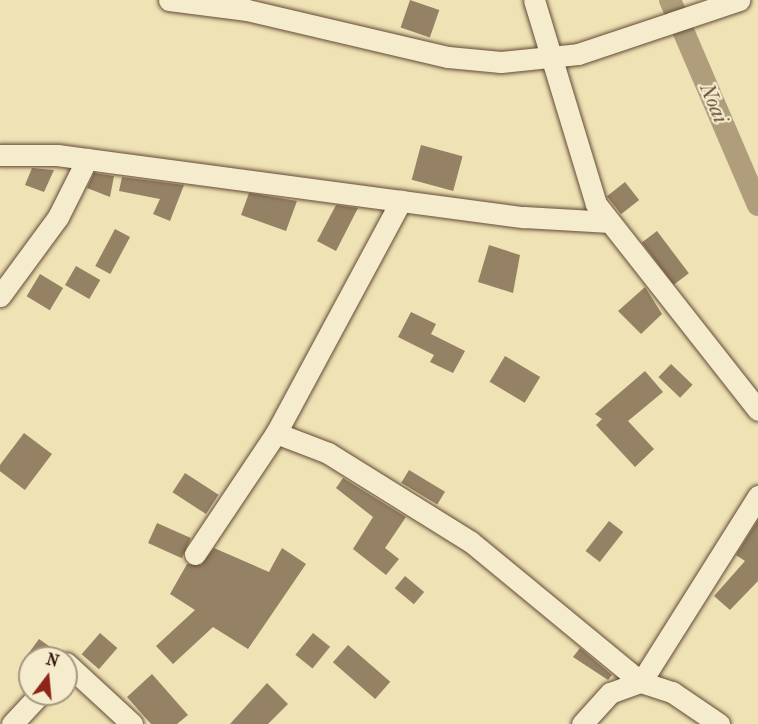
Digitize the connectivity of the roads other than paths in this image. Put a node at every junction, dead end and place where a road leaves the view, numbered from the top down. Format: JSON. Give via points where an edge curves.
{"nodes":[{"id":1,"x":169,"y":0,"type":"edge"},
{"id":2,"x":534,"y":0,"type":"edge"},
{"id":3,"x":739,"y":0,"type":"edge"},
{"id":4,"x":553,"y":59,"type":"junction"},
{"id":5,"x":0,"y":154,"type":"edge"},
{"id":6,"x":87,"y":159,"type":"junction"},
{"id":7,"x":401,"y":201,"type":"junction"},
{"id":8,"x":610,"y":222,"type":"junction"},
{"id":9,"x":0,"y":296,"type":"edge"},
{"id":10,"x":758,"y":410,"type":"edge"},
{"id":11,"x":276,"y":433,"type":"junction"},
{"id":12,"x":758,"y":496,"type":"edge"},
{"id":13,"x":195,"y":554,"type":"dead end"},
{"id":14,"x":78,"y":674,"type":"edge"},
{"id":15,"x":641,"y":682,"type":"junction"},
{"id":16,"x":29,"y":706,"type":"edge"},
{"id":17,"x":12,"y":724,"type":"edge"},
{"id":18,"x":132,"y":724,"type":"edge"},
{"id":19,"x":582,"y":724,"type":"edge"},
{"id":20,"x":719,"y":724,"type":"edge"}],
"edges":[{"from":1,"to":4,"type":"street","via":[[246,10],[448,57]]},
{"from":2,"to":4,"type":"street"},
{"from":3,"to":4,"type":"street"},
{"from":4,"to":8,"type":"street","via":[[596,204]]},
{"from":5,"to":6,"type":"street"},
{"from":6,"to":7,"type":"street"},
{"from":6,"to":9,"type":"street","via":[[58,217]]},
{"from":7,"to":8,"type":"street"},
{"from":7,"to":11,"type":"street"},
{"from":8,"to":10,"type":"street"},
{"from":11,"to":13,"type":"street"},
{"from":11,"to":15,"type":"street","via":[[328,453],[471,542]]},
{"from":12,"to":15,"type":"street"},
{"from":14,"to":18,"type":"street"},
{"from":15,"to":19,"type":"street","via":[[610,693]]},
{"from":15,"to":20,"type":"street","via":[[672,692]]},
{"from":16,"to":17,"type":"street"}]}
